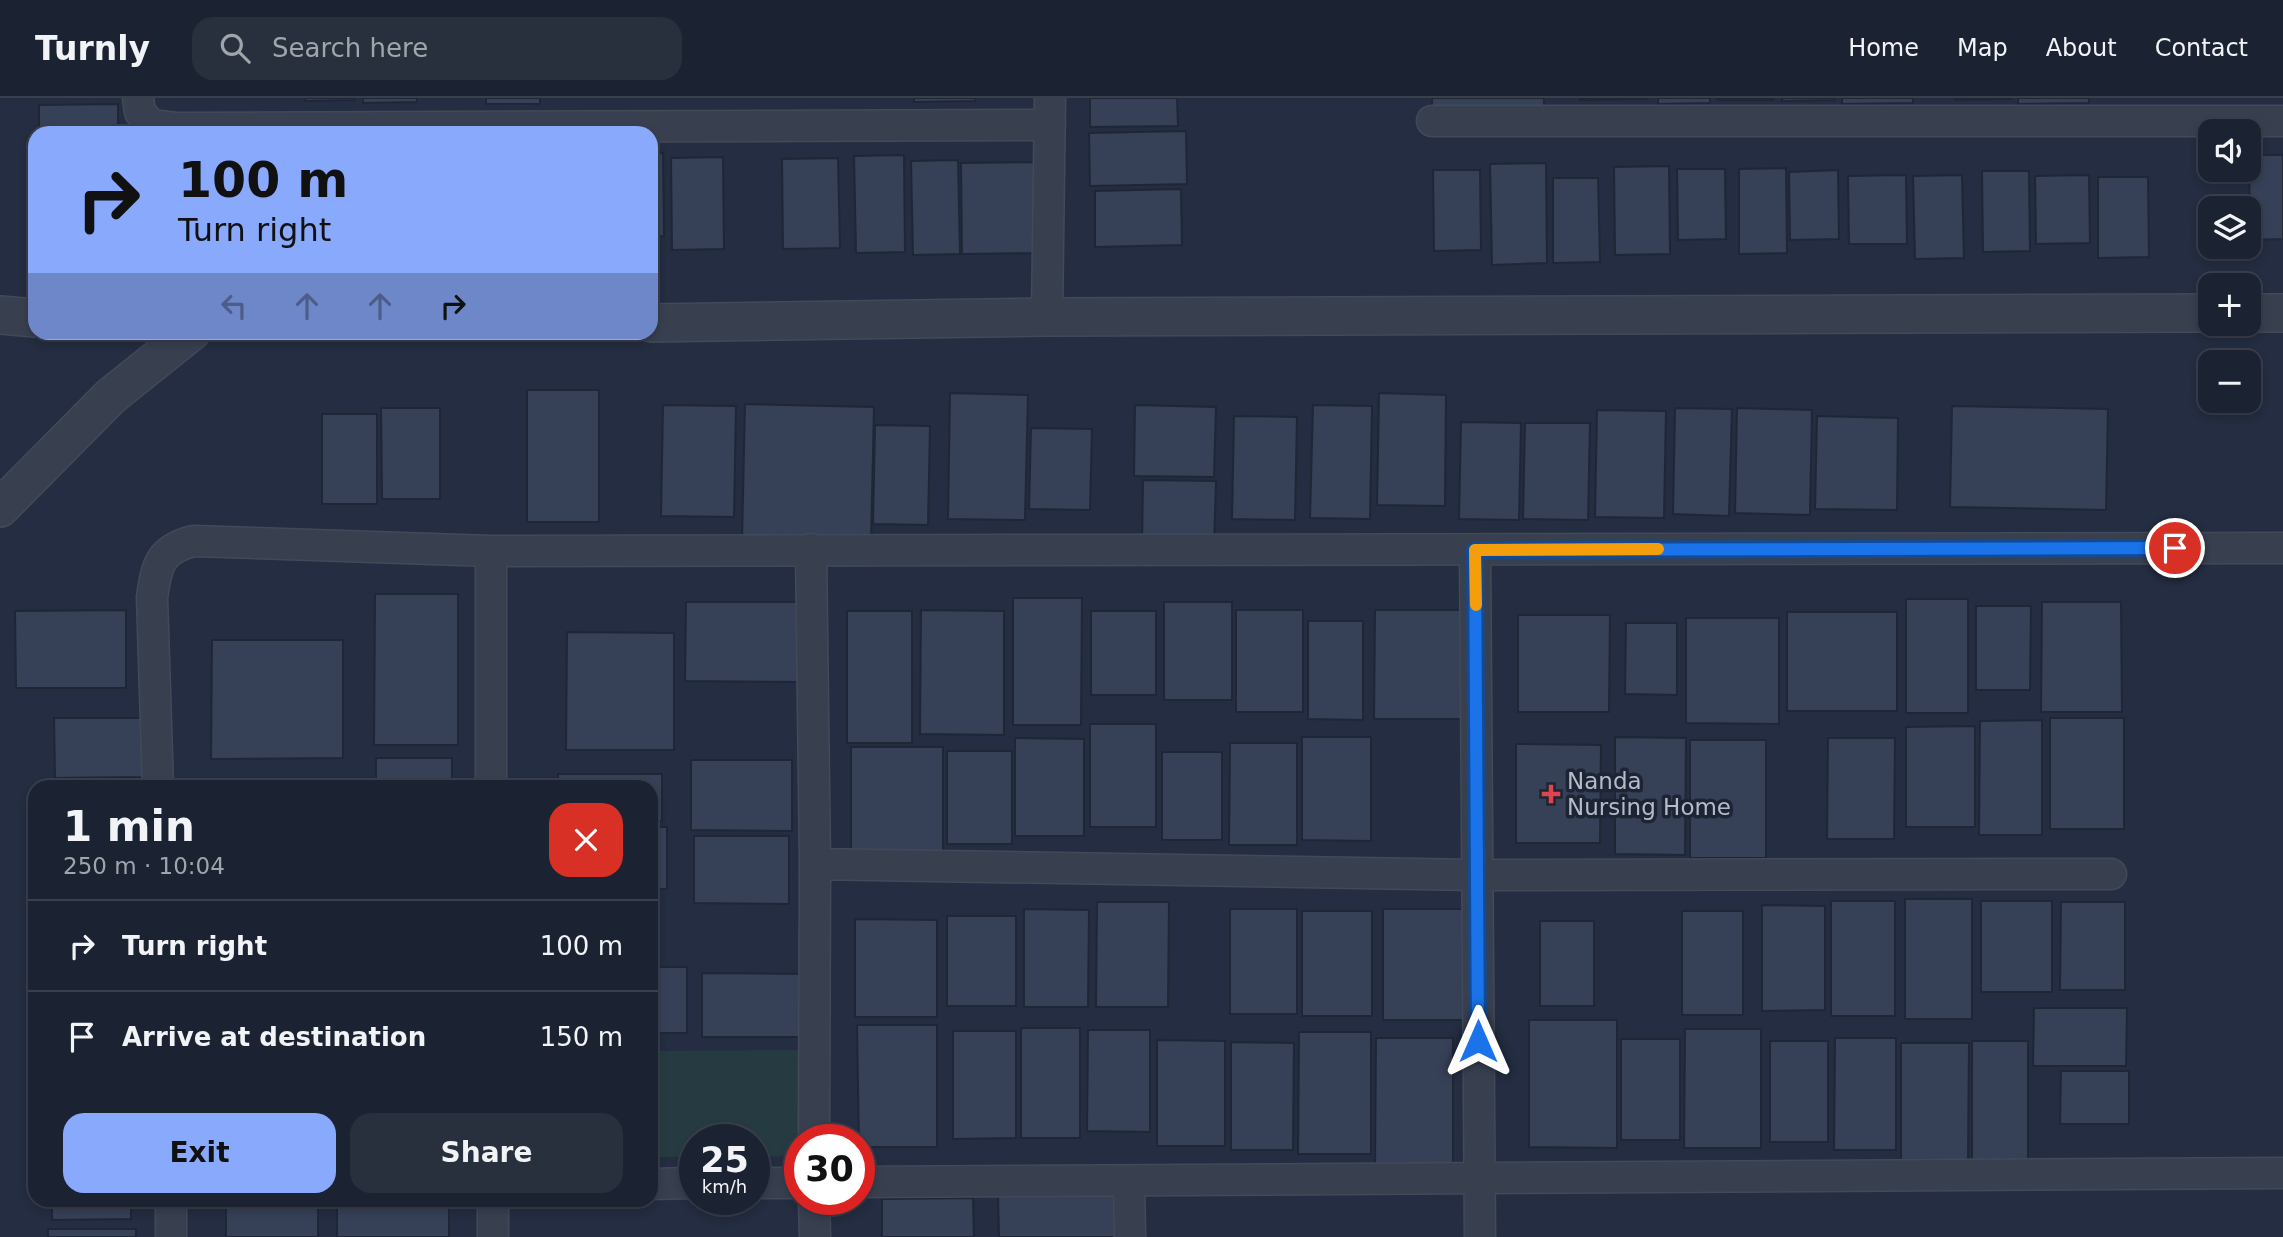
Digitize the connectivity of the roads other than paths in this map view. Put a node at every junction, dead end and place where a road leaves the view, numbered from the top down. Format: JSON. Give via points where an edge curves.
{"nodes":[{"id":1,"x":138,"y":98,"type":"edge"},
{"id":2,"x":1552,"y":109,"type":"edge"},
{"id":3,"x":1050,"y":112,"type":"edge"},
{"id":4,"x":1432,"y":121,"type":"dead end"},
{"id":5,"x":2283,"y":121,"type":"edge"},
{"id":6,"x":159,"y":126,"type":"edge"},
{"id":7,"x":285,"y":126,"type":"edge"},
{"id":8,"x":2198,"y":313,"type":"edge"},
{"id":9,"x":2261,"y":313,"type":"edge"},
{"id":10,"x":2283,"y":313,"type":"edge"},
{"id":11,"x":0,"y":315,"type":"edge"},
{"id":12,"x":28,"y":317,"type":"edge"},
{"id":13,"x":1047,"y":317,"type":"junction"},
{"id":14,"x":658,"y":323,"type":"edge"},
{"id":15,"x":181,"y":340,"type":"edge"},
{"id":16,"x":0,"y":508,"type":"edge"},
{"id":17,"x":2283,"y":548,"type":"edge"},
{"id":18,"x":811,"y":549,"type":"junction"},
{"id":19,"x":1475,"y":550,"type":"junction"},
{"id":20,"x":491,"y":551,"type":"junction"},
{"id":21,"x":158,"y":780,"type":"edge"},
{"id":22,"x":491,"y":780,"type":"edge"},
{"id":23,"x":816,"y":864,"type":"junction"},
{"id":24,"x":2111,"y":874,"type":"dead end"},
{"id":25,"x":1477,"y":875,"type":"junction"},
{"id":26,"x":814,"y":1124,"type":"edge"},
{"id":27,"x":2283,"y":1173,"type":"edge"},
{"id":28,"x":1479,"y":1178,"type":"junction"},
{"id":29,"x":1129,"y":1181,"type":"junction"},
{"id":30,"x":875,"y":1182,"type":"edge"},
{"id":31,"x":679,"y":1183,"type":"edge"},
{"id":32,"x":658,"y":1184,"type":"edge"},
{"id":33,"x":171,"y":1207,"type":"edge"},
{"id":34,"x":493,"y":1207,"type":"edge"},
{"id":35,"x":814,"y":1215,"type":"edge"},
{"id":36,"x":171,"y":1237,"type":"edge"},
{"id":37,"x":494,"y":1237,"type":"edge"},
{"id":38,"x":815,"y":1237,"type":"edge"},
{"id":39,"x":1130,"y":1237,"type":"edge"},
{"id":40,"x":1480,"y":1237,"type":"edge"}],
"edges":[{"from":1,"to":6,"type":"street","via":[[140,112],[151,125]]},
{"from":2,"to":4,"type":"street"},
{"from":2,"to":5,"type":"street"},
{"from":3,"to":7,"type":"street"},
{"from":3,"to":13,"type":"street"},
{"from":8,"to":13,"type":"street"},
{"from":9,"to":10,"type":"street"},
{"from":11,"to":12,"type":"street"},
{"from":13,"to":14,"type":"street"},
{"from":15,"to":16,"type":"street","via":[[111,396]]},
{"from":17,"to":19,"type":"street"},
{"from":18,"to":19,"type":"street"},
{"from":18,"to":20,"type":"street"},
{"from":18,"to":23,"type":"street"},
{"from":19,"to":25,"type":"street"},
{"from":20,"to":21,"type":"street","via":[[193,541],[175,546],[163,556],[152,597]]},
{"from":20,"to":22,"type":"street"},
{"from":23,"to":25,"type":"street"},
{"from":23,"to":26,"type":"street"},
{"from":24,"to":25,"type":"street"},
{"from":25,"to":28,"type":"street"},
{"from":27,"to":28,"type":"street"},
{"from":28,"to":29,"type":"street"},
{"from":28,"to":40,"type":"street"},
{"from":29,"to":30,"type":"street"},
{"from":29,"to":39,"type":"street"},
{"from":31,"to":32,"type":"street"},
{"from":33,"to":36,"type":"street"},
{"from":34,"to":37,"type":"street"},
{"from":35,"to":38,"type":"street"}]}
